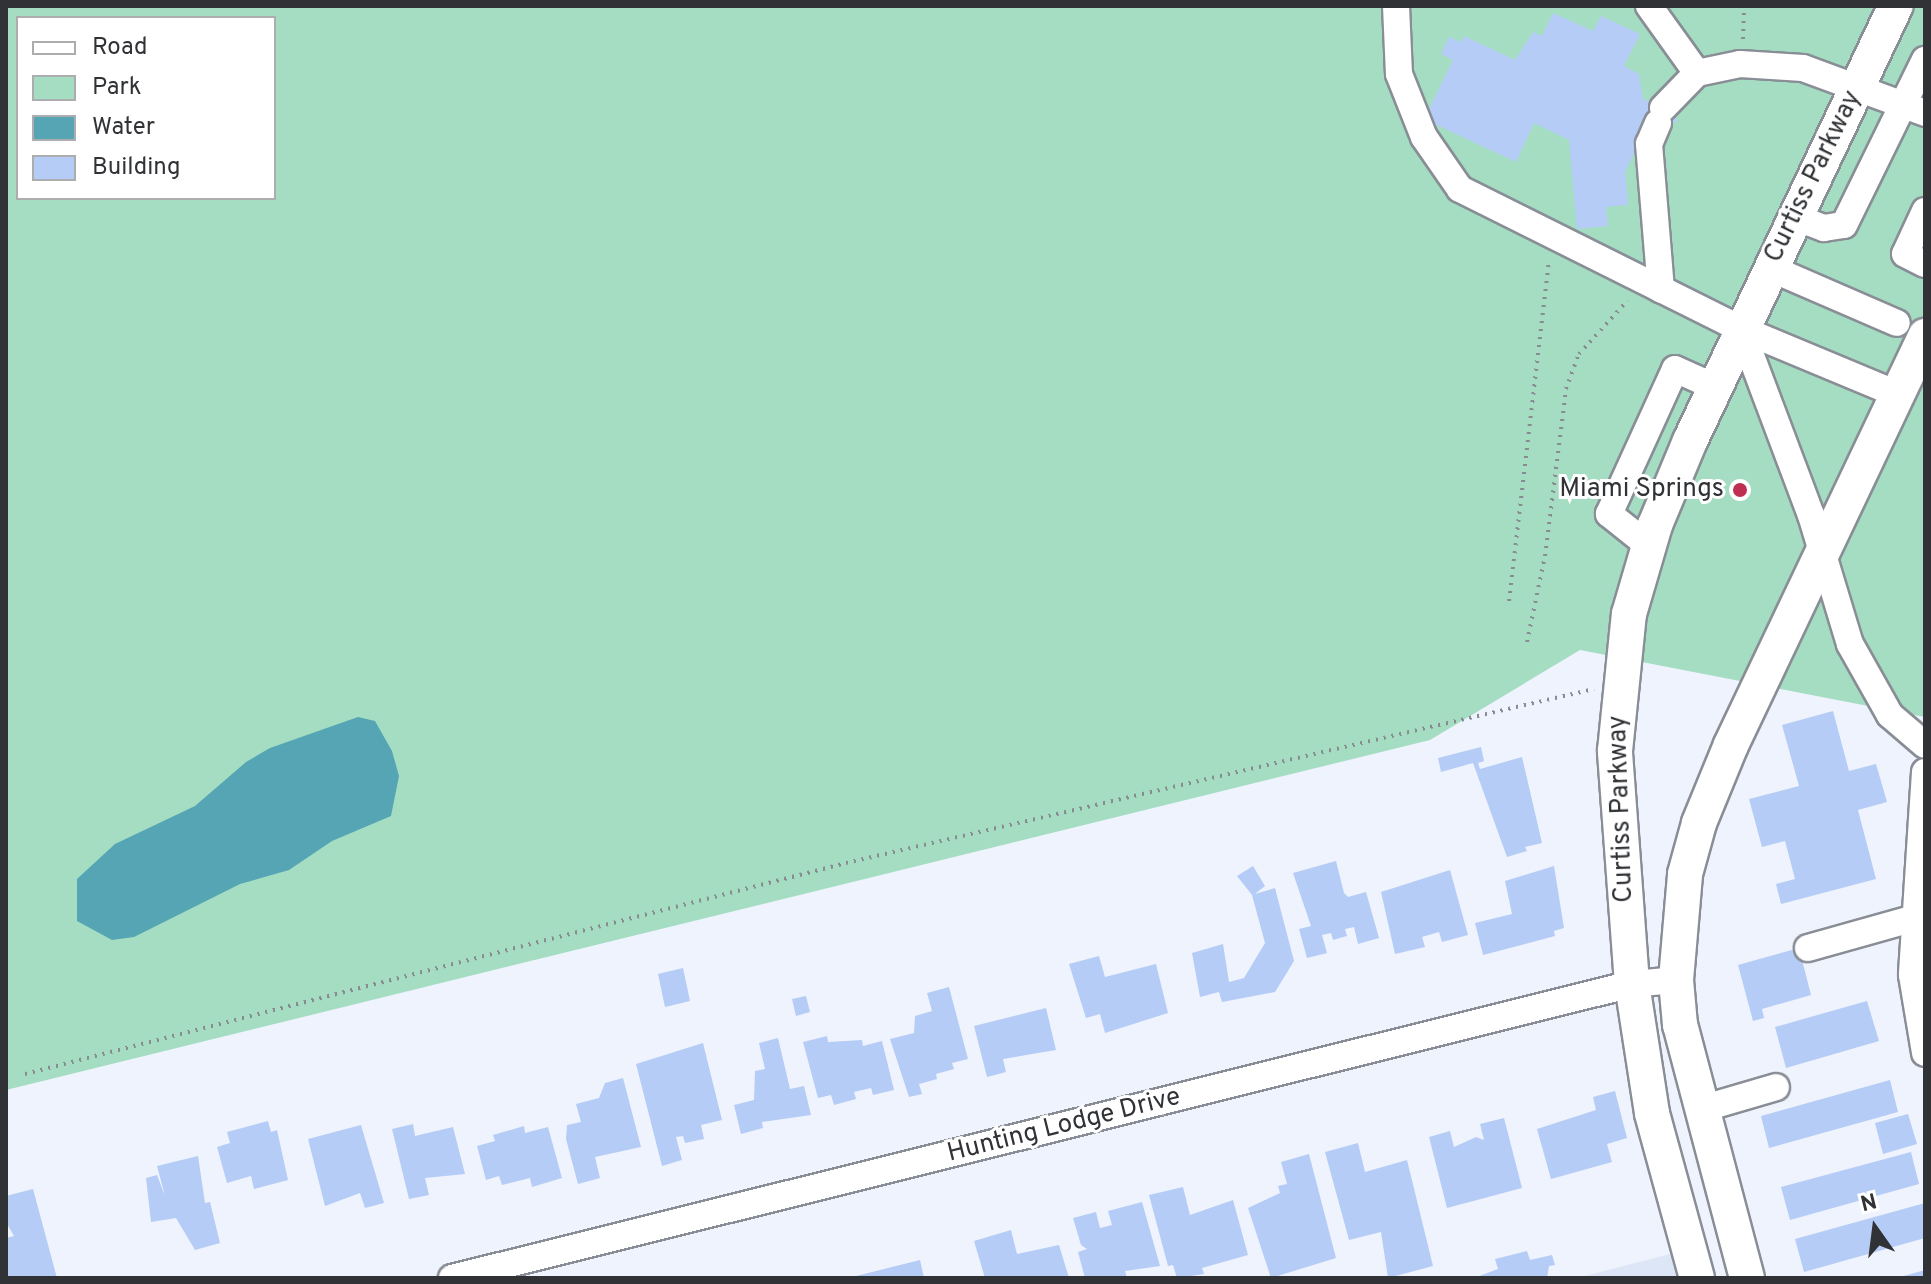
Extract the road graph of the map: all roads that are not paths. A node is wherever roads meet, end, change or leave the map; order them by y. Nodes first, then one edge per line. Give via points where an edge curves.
1 (1396, 6) edge
2 (1649, 6) edge
3 (1896, 6) edge
4 (1925, 60) edge
5 (1697, 73) junction
6 (1858, 85) junction
7 (1915, 108) edge
8 (1925, 211) edge
9 (1795, 217) junction
10 (1915, 259) edge
11 (1770, 268) junction
12 (1652, 285) junction
13 (1741, 329) junction
14 (1911, 330) edge
15 (1715, 387) junction
16 (1897, 394) junction
17 (1648, 545) junction
18 (1822, 552) junction
19 (1925, 745) edge
20 (1925, 772) edge
21 (1915, 918) junction
22 (1808, 948) dead end
23 (1676, 980) junction
24 (1632, 984) junction
25 (1925, 1053) edge
26 (1776, 1087) dead end
27 (1701, 1109) junction
28 (452, 1278) edge
29 (1697, 1278) edge
30 (1747, 1278) edge

1 - 12 street via 1399,74 1424,137 1460,189
2 - 5 street
3 - 6 main road, Curtiss Parkway
4 - 7 street
5 - 6 street via 1740,64 1803,68
5 - 12 street via 1660,116 1649,144
6 - 7 street
6 - 9 main road, Curtiss Parkway
7 - 9 street via 1844,225 1824,228
8 - 10 street
9 - 11 main road, Curtiss Parkway
11 - 13 main road, Curtiss Parkway
11 - 14 street
12 - 13 street
13 - 15 main road, Curtiss Parkway
13 - 16 street
13 - 18 street
14 - 16 main road
15 - 17 main road, Curtiss Parkway
15 - 17 street via 1675,369 1609,514
16 - 18 main road
17 - 24 main road, Curtiss Parkway via 1629,614 1620,683 1618,842
18 - 19 street via 1850,644 1890,715
18 - 23 main road via 1699,823 1685,874
20 - 21 street
21 - 22 street
21 - 25 street via 1912,975
23 - 24 street, Hunting Lodge Drive
23 - 27 main road via 1680,1025
24 - 28 street, Hunting Lodge Drive
24 - 29 main road, Curtiss Parkway via 1652,1113
26 - 27 street
27 - 30 main road

